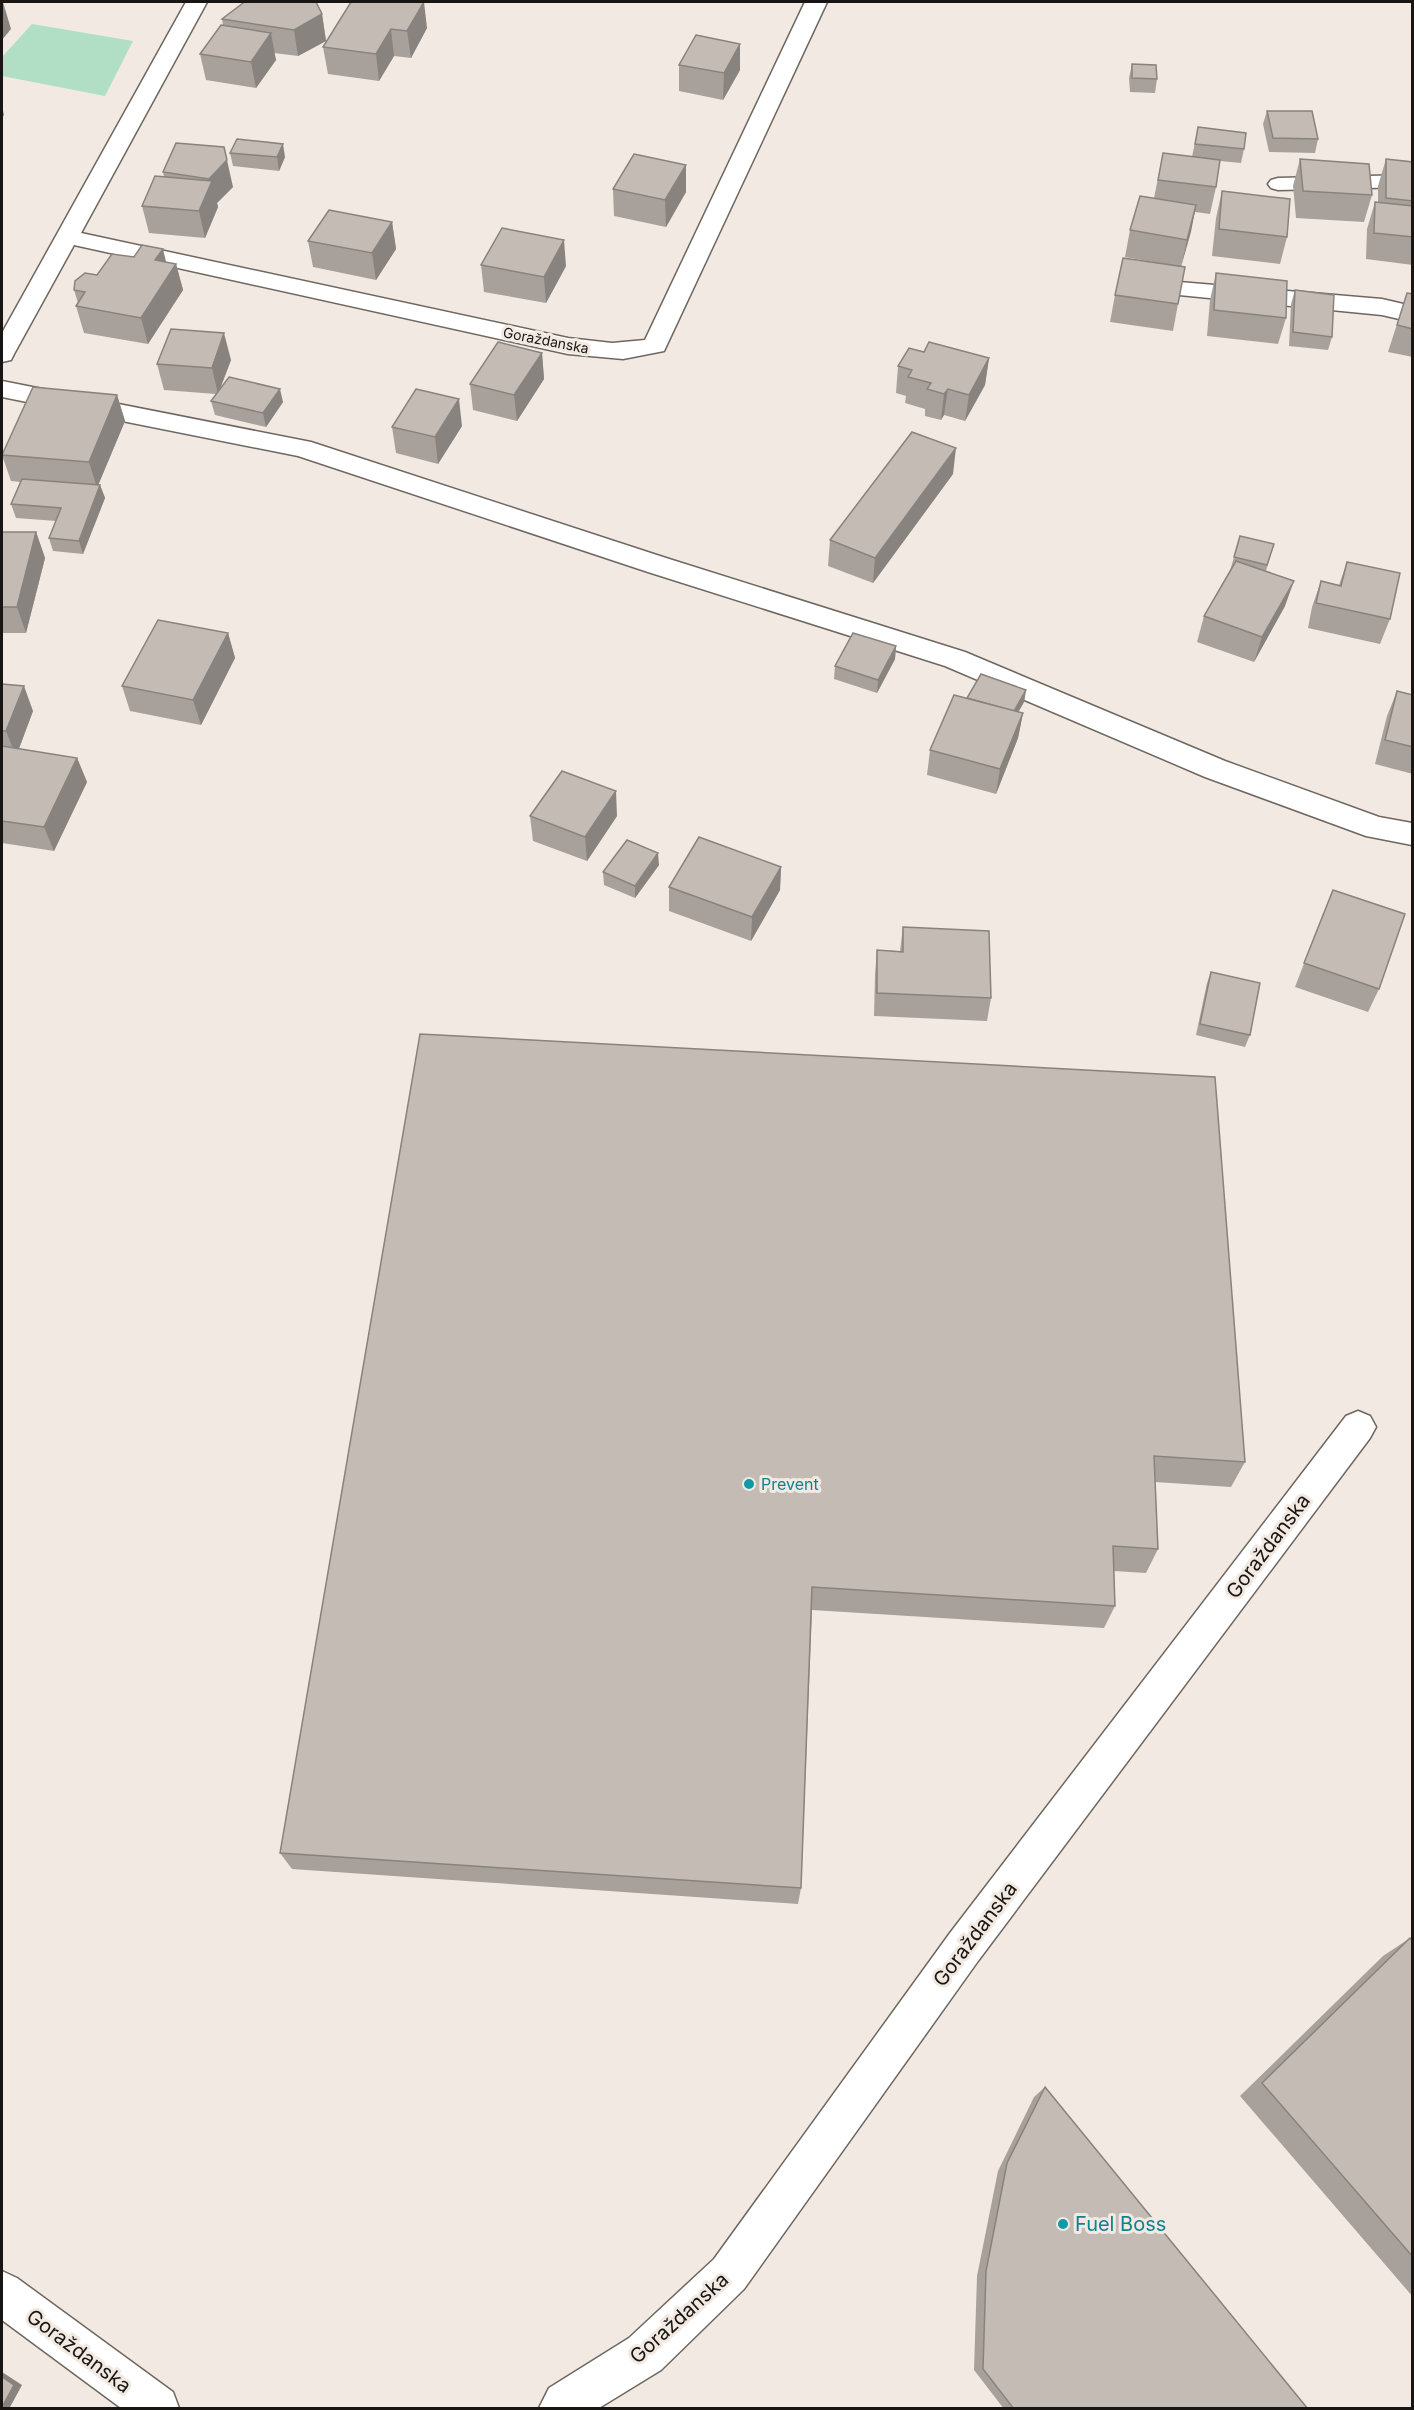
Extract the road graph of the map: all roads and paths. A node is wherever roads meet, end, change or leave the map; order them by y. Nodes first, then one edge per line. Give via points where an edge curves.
1 (196, 2) edge
2 (816, 2) edge
3 (1413, 181) edge
4 (1278, 184) dead end
5 (68, 237) junction
6 (1167, 288) edge
7 (1413, 314) edge
8 (2, 354) edge
9 (2, 390) edge
10 (1413, 834) edge
11 (1358, 1427) dead end
12 (2, 2293) edge
13 (157, 2409) edge
14 (561, 2409) edge

1 - 5 street
2 - 5 street, Goraždanska via 655,345 638,351 605,352 568,346
3 - 4 lane
5 - 8 street
6 - 7 street via 1382,307
9 - 10 street via 302,448 955,659 1215,769 1376,828
11 - 14 street, Goraždanska via 964,1947 729,2274 645,2354
12 - 13 street, Goraždanska

